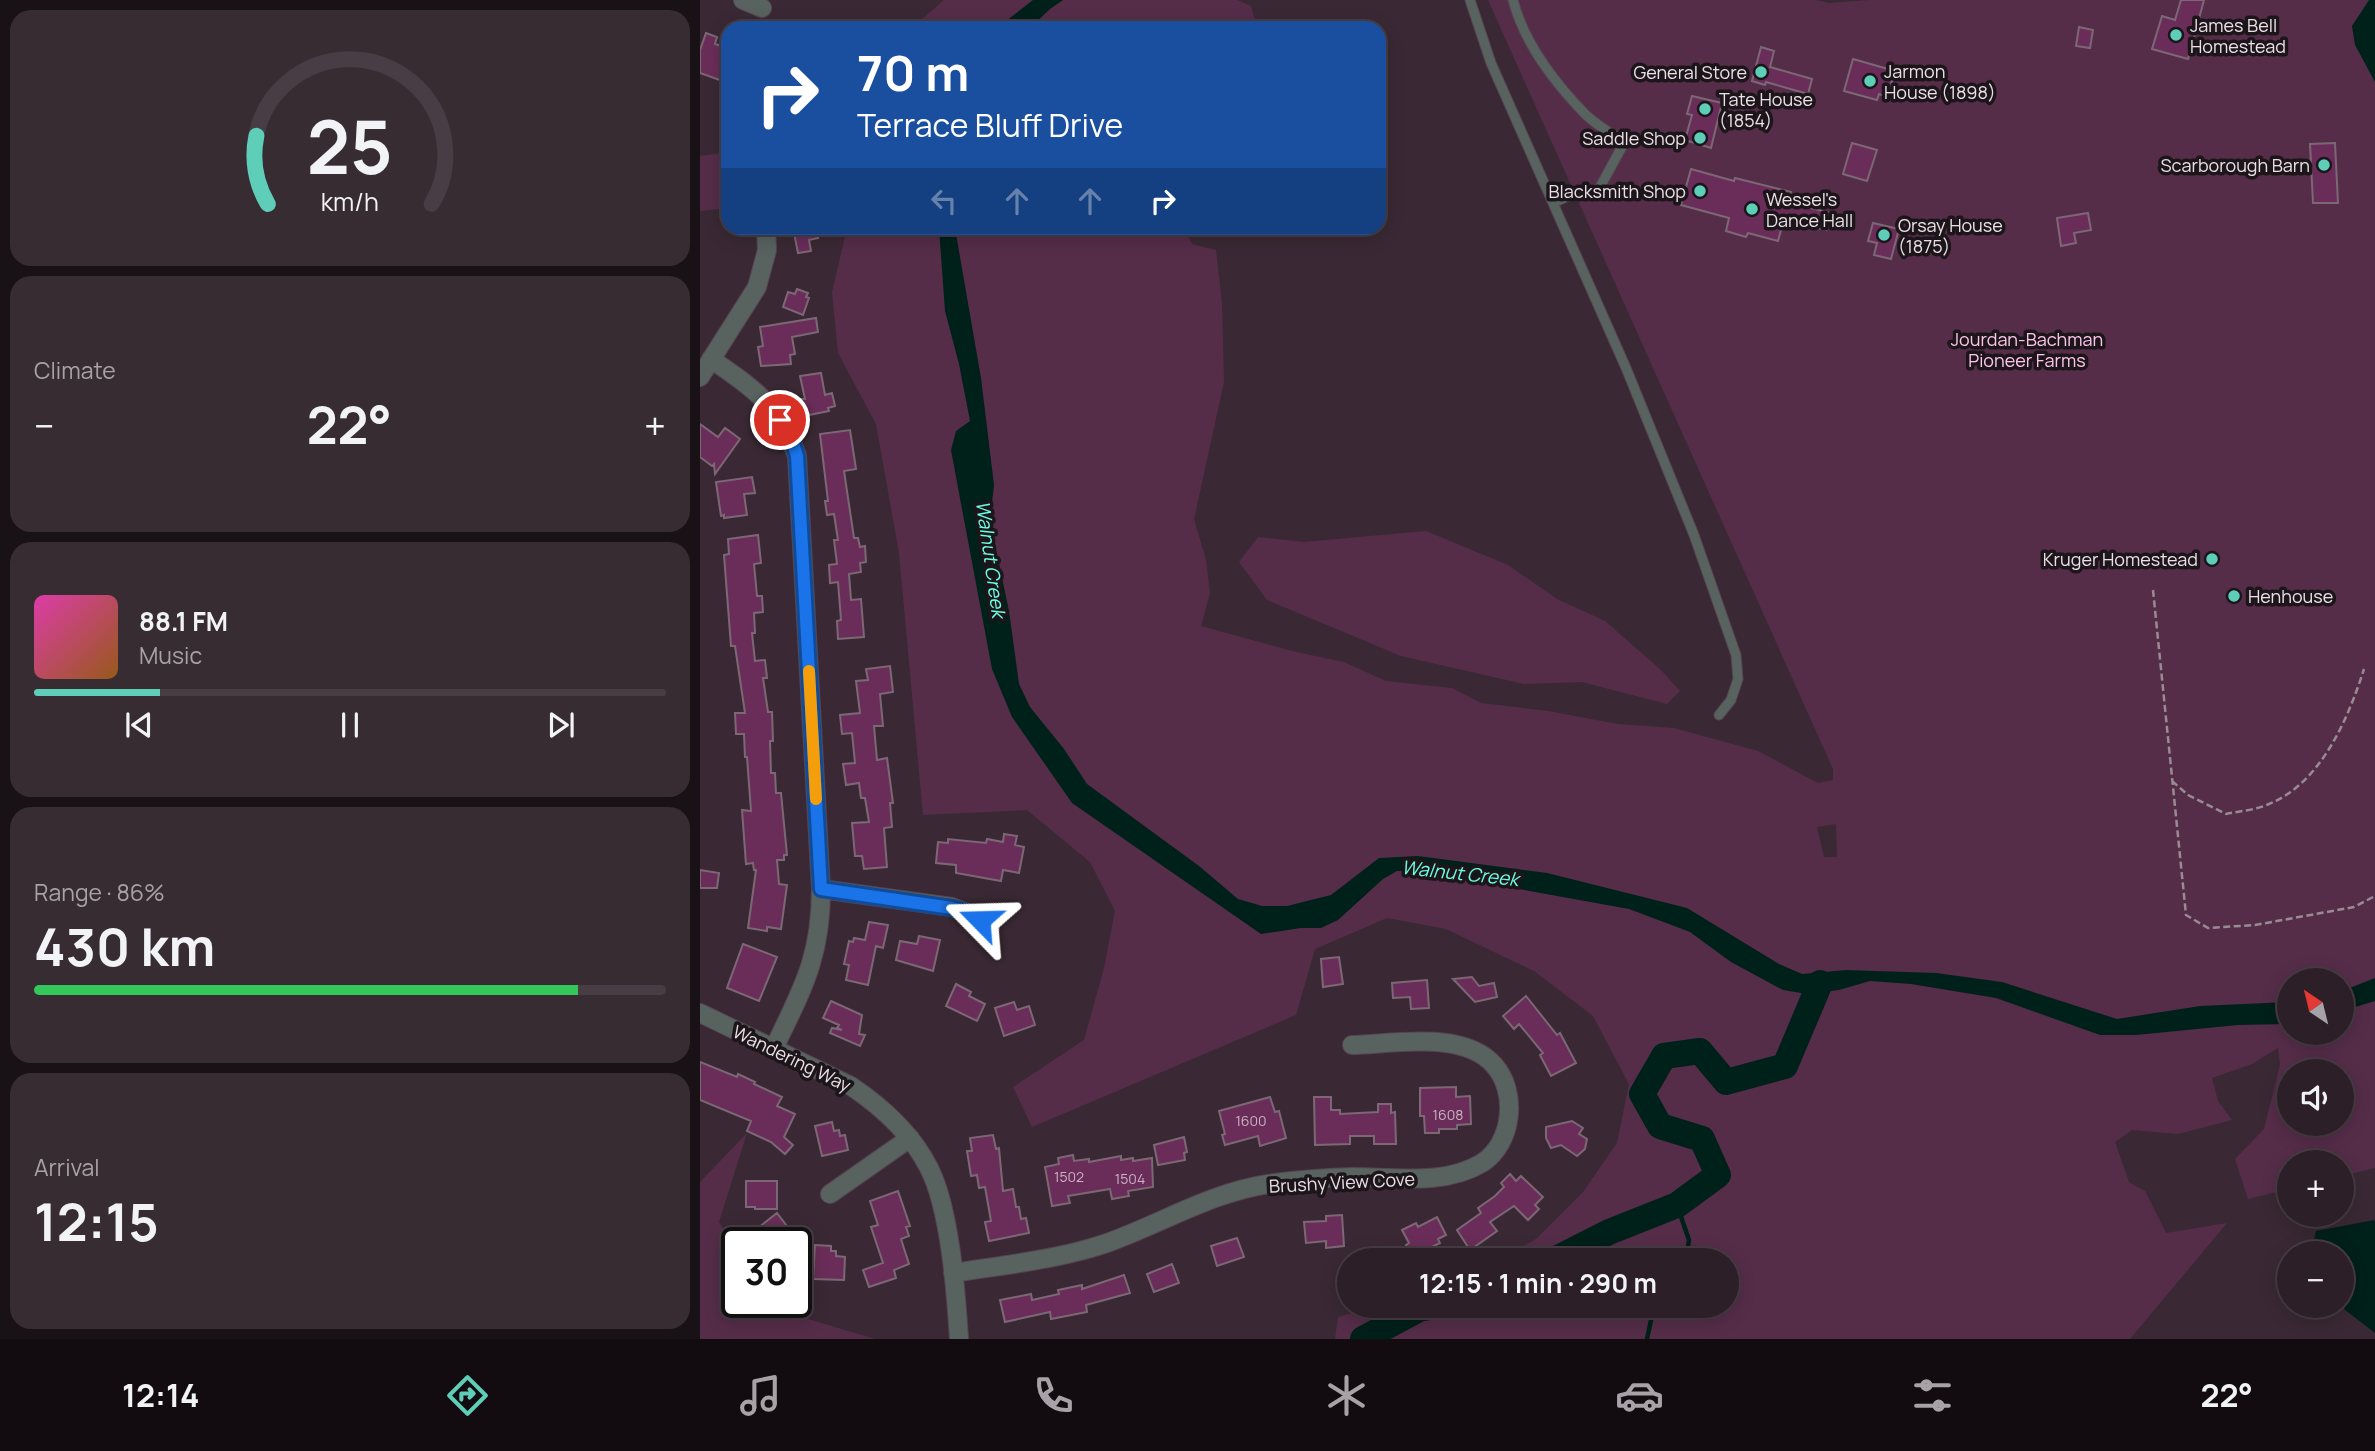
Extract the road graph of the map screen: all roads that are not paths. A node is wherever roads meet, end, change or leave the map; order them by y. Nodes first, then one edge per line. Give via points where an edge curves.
1 (743, 0) edge
2 (1470, 0) edge
3 (1513, 0) edge
4 (762, 8) dead end
5 (1553, 203) junction
6 (766, 235) edge
7 (711, 359) junction
8 (700, 377) edge
9 (1719, 715) dead end
10 (821, 889) junction
11 (990, 928) dead end
12 (700, 1013) edge
13 (1352, 1045) dead end
14 (774, 1048) junction
15 (910, 1139) junction
16 (830, 1194) dead end
17 (953, 1273) junction
18 (959, 1339) edge

1 - 4 street
2 - 5 lane via 1491,63
3 - 5 lane via 1518,23 1558,82 1586,115 1624,143 1599,189
5 - 9 lane via 1689,523 1736,655 1738,679 1731,700
6 - 7 street via 757,287
7 - 8 street
7 - 10 street via 772,408 789,431 797,456
10 - 11 street via 952,908 973,915
10 - 14 street via 815,957
12 - 14 street, Wandering Way
13 - 17 street, Brushy View Cove via 1451,1043 1484,1056 1506,1088 1508,1122 1499,1147 1472,1168 1447,1176 1314,1179 1256,1186 1200,1203 1090,1248
14 - 15 street, Wandering Way via 851,1086
15 - 16 street
15 - 17 street, Wandering Way via 930,1169 938,1192
17 - 18 street, Wandering Way

